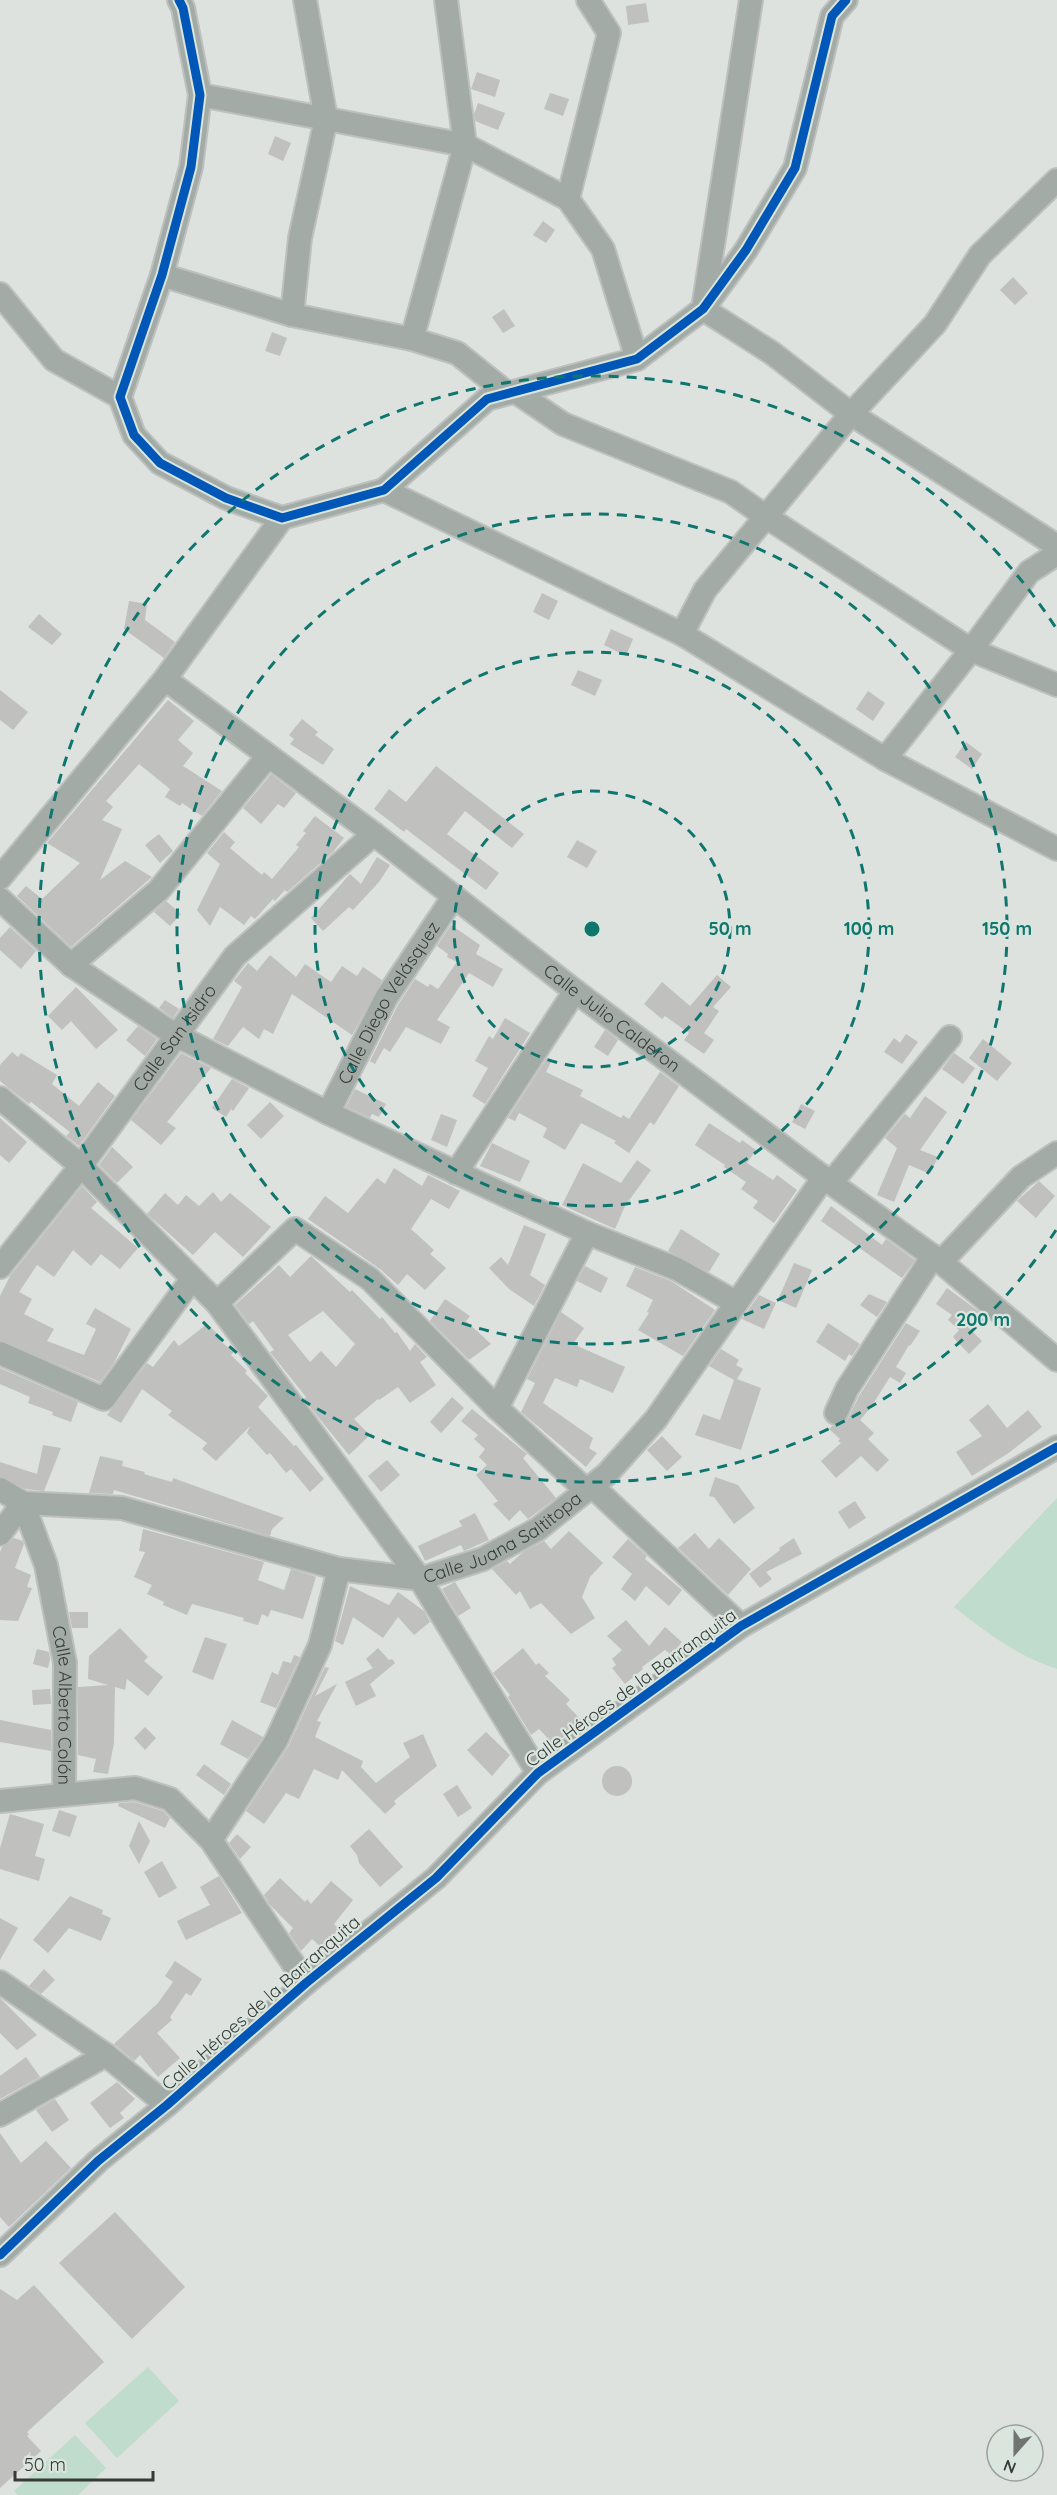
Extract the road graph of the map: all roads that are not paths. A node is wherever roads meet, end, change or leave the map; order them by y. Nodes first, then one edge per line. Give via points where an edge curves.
1 (179, 0) edge
2 (305, 0) edge
3 (446, 0) edge
4 (588, 0) edge
5 (751, 0) edge
6 (846, 0) edge
7 (200, 95) junction
8 (326, 119) junction
9 (465, 145) junction
10 (1057, 180) edge
11 (568, 199) junction
12 (162, 275) junction
13 (0, 294) edge
14 (703, 309) junction
15 (292, 315) junction
16 (412, 339) junction
17 (637, 358) junction
18 (511, 392) junction
19 (120, 397) junction
20 (851, 414) junction
21 (384, 490) junction
22 (765, 516) junction
23 (282, 518) junction
24 (1057, 546) edge
25 (1057, 554) edge
26 (682, 634) junction
27 (971, 650) junction
28 (165, 679) junction
29 (1057, 685) edge
30 (268, 756) junction
31 (885, 759) junction
32 (374, 834) junction
33 (1057, 849) edge
34 (0, 878) edge
35 (454, 896) junction
36 (0, 899) edge
37 (72, 964) junction
38 (575, 991) junction
39 (178, 1036) junction
40 (950, 1037) dead end
41 (0, 1098) edge
42 (328, 1113) junction
43 (1057, 1154) edge
44 (81, 1167) junction
45 (456, 1173) junction
46 (827, 1180) junction
47 (587, 1233) junction
48 (2, 1259) edge
49 (937, 1259) junction
50 (192, 1279) junction
51 (735, 1302) junction
52 (217, 1303) junction
53 (0, 1353) edge
54 (1057, 1360) edge
55 (497, 1408) junction
56 (836, 1413) dead end
57 (1057, 1447) edge
58 (589, 1488) junction
59 (0, 1490) edge
60 (23, 1503) junction
61 (0, 1534) edge
62 (339, 1569) junction
63 (420, 1579) junction
64 (741, 1626) junction
65 (538, 1773) junction
66 (64, 1794) junction
67 (0, 1801) edge
68 (211, 1840) junction
69 (0, 1982) edge
70 (306, 1983) junction
71 (106, 2055) junction
72 (167, 2105) junction
73 (0, 2115) edge
74 (0, 2255) edge

1 - 7 street
2 - 8 street
3 - 9 street
4 - 11 street via 609,33
5 - 14 street
6 - 14 street via 831,16 795,168 746,250
7 - 8 street
7 - 12 street via 192,167
8 - 9 street
8 - 15 street via 300,238
9 - 11 street
9 - 16 street
10 - 20 street via 980,255 935,324
11 - 17 street via 603,249
12 - 15 street
12 - 19 street
13 - 19 street via 54,360
14 - 17 street
14 - 20 street via 772,353
15 - 16 street
16 - 18 street via 457,353
17 - 18 street
18 - 21 street via 488,399
18 - 22 street via 563,424 731,492
19 - 23 street via 134,435 160,463 226,498
20 - 22 street
20 - 24 street
21 - 23 street
21 - 26 street
22 - 26 street via 705,590
22 - 27 street
23 - 28 street
25 - 27 street via 1029,572
26 - 31 street
27 - 29 street
27 - 31 street
28 - 30 street, Calle Julio Calderon
28 - 34 street
30 - 32 street, Calle Julio Calderon
30 - 37 street via 159,890
31 - 33 street
32 - 35 street, Calle Julio Calderon
32 - 39 street, Calle San Isidro via 235,956
35 - 38 street, Calle Julio Calderon
35 - 42 street, Calle Diego Velásquez via 386,998
36 - 37 street
37 - 39 street
38 - 45 street
38 - 46 street, Calle Julio Calderon
39 - 42 street
39 - 44 street, Calle San Isidro
40 - 46 street, Calle Juana Saltitopa
41 - 44 street
42 - 45 street
43 - 49 street via 1021,1177
44 - 48 street, Calle San Isidro
44 - 50 street
45 - 47 street
46 - 49 street, Calle Julio Calderon
46 - 51 street, Calle Juana Saltitopa
47 - 51 street via 677,1269
47 - 55 street
49 - 54 street, Calle Julio Calderon
49 - 56 street via 848,1389
50 - 52 street
50 - 53 street via 104,1399
51 - 58 street, Calle Juana Saltitopa via 656,1419 607,1474
52 - 55 street via 295,1229 370,1279
52 - 63 street
55 - 58 street
57 - 64 street, Calle Héroes de la Barranquita
58 - 63 street, Calle Juana Saltitopa via 538,1529 492,1554
58 - 64 street
59 - 60 street, Calle Juana Saltitopa
60 - 61 street
60 - 62 street, Calle Juana Saltitopa via 122,1508
60 - 66 street, Calle Alberto Colón via 46,1565 65,1663
62 - 63 street, Calle Juana Saltitopa
62 - 68 street via 320,1645 276,1741
63 - 65 street
64 - 65 street, Calle Héroes de la Barranquita
65 - 70 street, Calle Héroes de la Barranquita via 436,1878
66 - 67 street
66 - 68 street, Calle Alberto Colón via 135,1788 170,1799
68 - 70 street, Calle Alberto Colón
69 - 71 street
70 - 72 street, Calle Héroes de la Barranquita
71 - 72 street
71 - 73 street
72 - 74 street, Calle Héroes de la Barranquita via 98,2162

